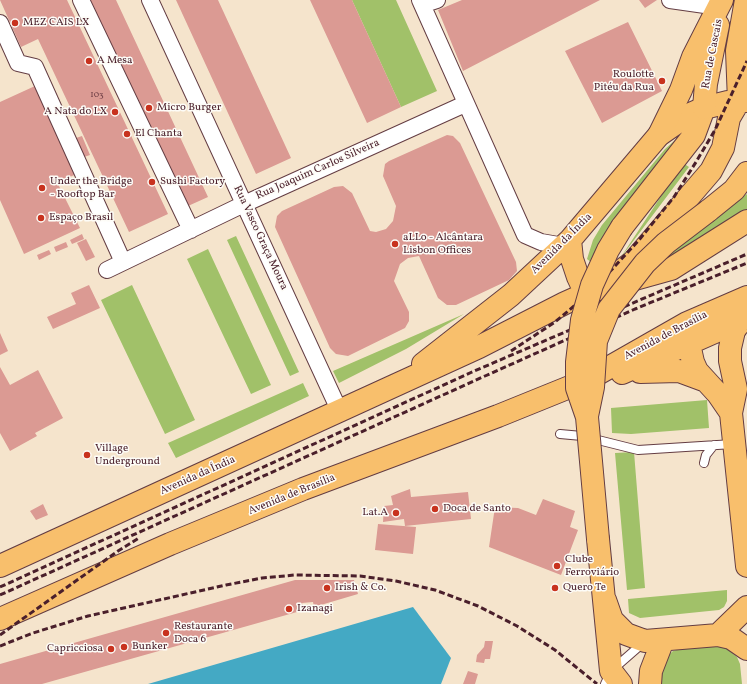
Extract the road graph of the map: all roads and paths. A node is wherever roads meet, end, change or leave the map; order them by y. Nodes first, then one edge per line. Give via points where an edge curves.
1 (81, 0) edge
2 (150, 0) edge
3 (670, 0) edge
4 (746, 0) edge
5 (429, 1) edge
6 (722, 2) edge
7 (0, 23) edge
8 (740, 29) junction
9 (747, 51) edge
10 (465, 104) junction
11 (744, 105) edge
12 (704, 108) junction
13 (659, 135) junction
14 (745, 179) edge
15 (244, 204) junction
16 (747, 221) edge
17 (191, 230) junction
18 (567, 243) junction
19 (123, 262) junction
20 (107, 270) dead end
21 (589, 293) junction
22 (747, 297) edge
23 (708, 313) junction
24 (747, 318) edge
25 (658, 339) junction
26 (694, 339) junction
27 (732, 370) junction
28 (617, 375) junction
29 (587, 380) junction
30 (706, 381) junction
31 (396, 385) junction
32 (340, 412) junction
33 (731, 412) junction
34 (587, 417) junction
35 (560, 434) dead end
36 (735, 444) junction
37 (714, 445) junction
38 (704, 463) dead end
39 (743, 477) edge
40 (0, 566) edge
41 (747, 566) edge
42 (604, 600) junction
43 (747, 607) edge
44 (0, 619) edge
45 (718, 636) junction
46 (654, 641) junction
47 (747, 649) edge
48 (612, 680) edge
49 (650, 684) edge

1 - 17 street
2 - 15 street, Rua Vasco Graça Moura
3 - 6 street
4 - 8 main road, Rua de Cascais
5 - 10 street
6 - 12 main road, Rua de Cascais via 706,84
6 - 13 main road via 693,58
7 - 19 street via 18,63 34,67
8 - 9 main road
8 - 11 main road, Rua de Cascais via 737,51
10 - 15 street, Rua Joaquim Carlos Silveira
10 - 18 street via 525,235 541,242
11 - 12 main road, Avenida da Índia
11 - 21 main road via 729,118 724,148 711,171 633,262
12 - 13 main road, Avenida da Índia via 688,115
12 - 34 main road, Rua de Cascais, bridge via 694,135 622,227 597,272 582,320 577,355 577,388
13 - 18 main road, Avenida da Índia
14 - 34 main road, bridge via 644,263 610,309 596,341 593,387
15 - 17 street, Rua Joaquim Carlos Silveira
15 - 32 street, Rua Vasco Graça Moura
16 - 21 main road, Avenida da Índia via 672,269
17 - 19 street, Rua Joaquim Carlos Silveira
18 - 21 main road via 578,277
18 - 31 main road, Avenida da Índia via 511,295
19 - 20 street, Rua Joaquim Carlos Silveira
21 - 31 main road, Avenida da Índia
22 - 23 main road, Avenida de Brasília
23 - 25 main road, Avenida de Brasília
23 - 26 main road via 693,327
24 - 26 main road, Avenida de Brasília
24 - 27 main road via 738,325 731,338
25 - 26 main road via 674,334
25 - 29 main road, Avenida de Brasília
26 - 27 main road via 720,354
26 - 28 main road, Avenida de Brasília
26 - 30 main road via 693,362
27 - 33 main road via 736,388
28 - 29 main road, Avenida de Brasília
28 - 30 main road via 668,370 691,374
29 - 44 main road, Avenida de Brasília via 303,489
30 - 33 main road
31 - 32 main road, Avenida da Índia
32 - 40 main road, Avenida da Índia
33 - 36 main road
34 - 42 main road, bridge
35 - 37 lane via 582,436 630,450
36 - 37 lane
36 - 39 main road
37 - 38 lane via 706,455
39 - 41 main road
42 - 46 main road via 612,620 626,634
42 - 48 main road
43 - 45 main road
45 - 46 main road
45 - 47 main road via 731,638
46 - 48 lane
46 - 49 main road

